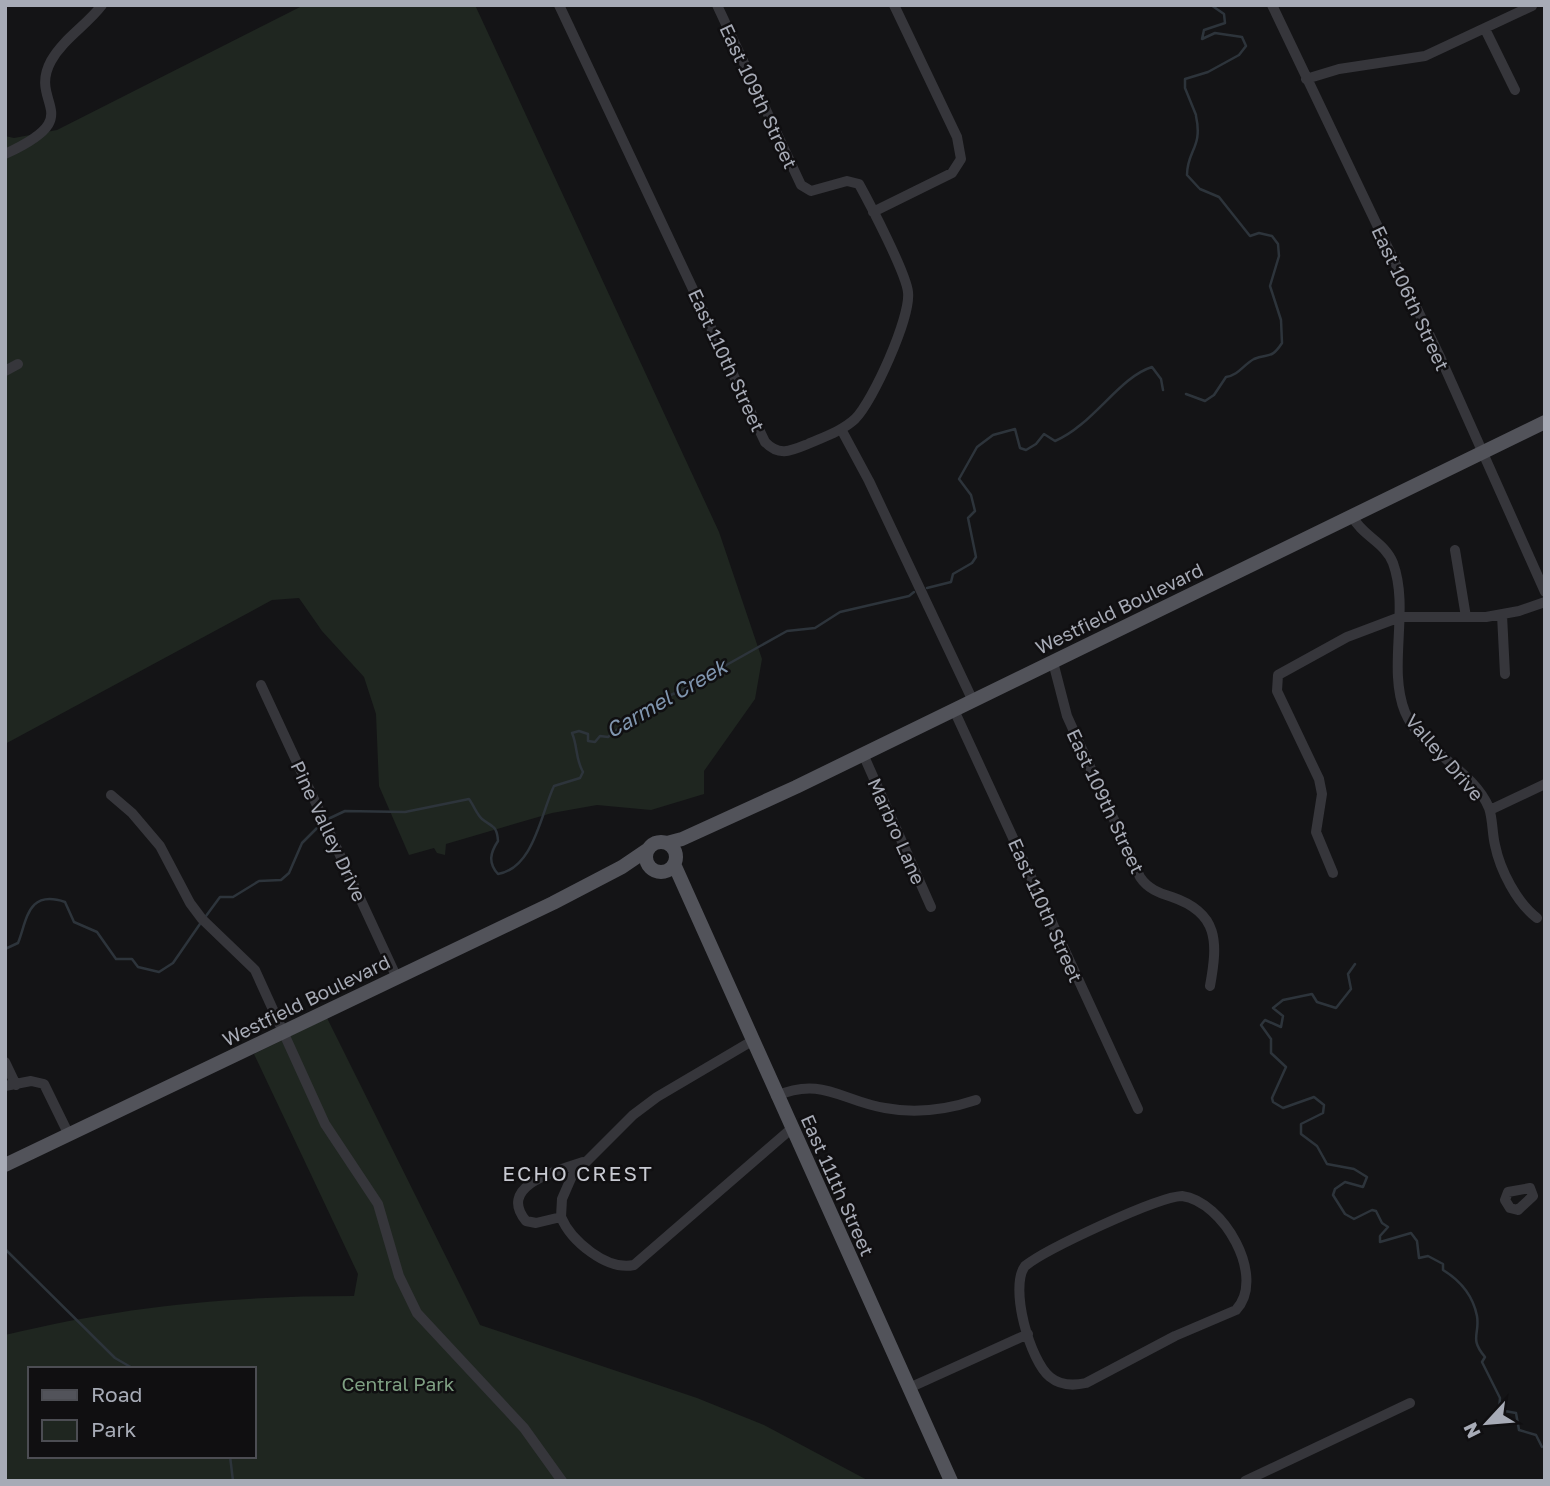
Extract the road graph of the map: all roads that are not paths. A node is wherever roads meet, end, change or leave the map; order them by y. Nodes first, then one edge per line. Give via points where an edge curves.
1 (102, 5) edge
2 (559, 5) edge
3 (716, 5) edge
4 (894, 5) edge
5 (1272, 5) edge
6 (1532, 6) edge
7 (1485, 29) junction
8 (1306, 79) junction
9 (1515, 90) dead end
10 (5, 154) edge
11 (873, 212) junction
12 (18, 364) dead end
13 (5, 371) edge
14 (1545, 422) edge
15 (841, 429) junction
16 (1482, 453) junction
17 (1352, 516) junction
18 (1455, 550) dead end
19 (1545, 592) edge
20 (1545, 602) edge
21 (1502, 615) junction
22 (1400, 617) junction
23 (1466, 617) junction
24 (1053, 662) junction
25 (1505, 674) dead end
26 (261, 685) dead end
27 (972, 701) junction
28 (954, 710) junction
29 (863, 754) junction
30 (1545, 784) edge
31 (111, 795) dead end
32 (1490, 810) junction
33 (709, 827) junction
34 (667, 843) junction
35 (647, 850) junction
36 (675, 861) junction
37 (622, 867) junction
38 (656, 871) junction
39 (1333, 873) dead end
40 (690, 905) junction
41 (931, 907) dead end
42 (1537, 918) dead end
43 (397, 978) junction
44 (1210, 986) dead end
45 (284, 1031) junction
46 (752, 1041) junction
47 (5, 1062) edge
48 (10, 1085) edge
49 (776, 1096) junction
50 (976, 1100) dead end
51 (1138, 1109) dead end
52 (791, 1129) junction
53 (69, 1135) junction
54 (586, 1161) junction
55 (5, 1165) edge
56 (1545, 1186) edge
57 (1532, 1191) dead end
58 (561, 1217) junction
59 (1028, 1334) junction
60 (909, 1388) junction
61 (1410, 1403) dead end
62 (562, 1481) edge
63 (951, 1481) edge
64 (1245, 1481) edge

1 - 10 street via 49,66 46,79 52,117 45,131
2 - 15 street, East 110th Street via 765,442 772,450 789,452
3 - 11 street, East 109th Street via 801,185 818,190 846,180 855,182
4 - 11 street via 957,137 961,159 952,173
5 - 8 street, East 106th Street
6 - 7 street
7 - 8 street via 1413,60 1339,69
7 - 9 street
8 - 16 street, East 106th Street
11 - 15 street, East 109th Street via 904,279 908,305 876,390 856,418
12 - 13 street
14 - 16 main road, Westfield Boulevard
15 - 27 street
16 - 17 main road, Westfield Boulevard
16 - 19 street, East 106th Street
17 - 22 street, Valley Drive via 1357,527 1386,550 1392,561 1400,592
17 - 24 main road, Westfield Boulevard
18 - 23 street
20 - 21 street
21 - 23 street
21 - 25 street
22 - 23 street
22 - 32 street, Valley Drive via 1400,685 1406,715
22 - 39 street via 1341,640 1282,670 1276,679 1277,691 1319,779 1322,794 1316,832
24 - 27 main road, Westfield Boulevard
24 - 44 street, East 109th Street via 1067,716 1140,877 1156,892 1194,905 1205,916 1213,944
26 - 43 street, Pine Valley Drive
27 - 28 main road, Westfield Boulevard
28 - 29 main road, Westfield Boulevard
28 - 51 street, East 110th Street
29 - 33 main road, Westfield Boulevard
29 - 41 street, Marbro Lane
30 - 32 street
31 - 45 street via 160,846 190,904 255,970
32 - 42 street, Valley Drive via 1498,856 1524,906
33 - 34 main road, Westfield Boulevard
33 - 36 main road, Westfield Boulevard
34 - 35 main road via 655,842
34 - 36 main road via 675,850
35 - 37 main road, Westfield Boulevard
35 - 38 main road via 646,861
36 - 38 main road
36 - 40 main road, East 111th Street
37 - 38 main road
37 - 43 main road, Westfield Boulevard
38 - 40 main road, East 111th Street
40 - 46 main road, East 111th Street
43 - 45 main road, Westfield Boulevard
45 - 53 main road, Westfield Boulevard
45 - 62 street via 325,1124 378,1204 399,1276 417,1313 524,1427
46 - 49 main road, East 111th Street
46 - 54 street via 646,1105
47 - 48 street
48 - 53 street via 31,1081 46,1086
49 - 50 street via 812,1086 871,1105 917,1112
49 - 52 main road, East 111th Street
52 - 58 street via 634,1265 616,1266 596,1255
52 - 60 main road, East 111th Street
53 - 55 main road, Westfield Boulevard
54 - 58 street via 568,1184
54 - 58 street via 535,1180 519,1195 518,1206 526,1221
56 - 57 street
59 - 59 street via 1017,1288 1025,1266 1163,1200 1182,1196 1208,1205 1239,1254 1247,1289 1236,1310 1086,1383 1070,1386 1049,1377
59 - 60 street
60 - 63 main road, East 111th Street
61 - 64 street

